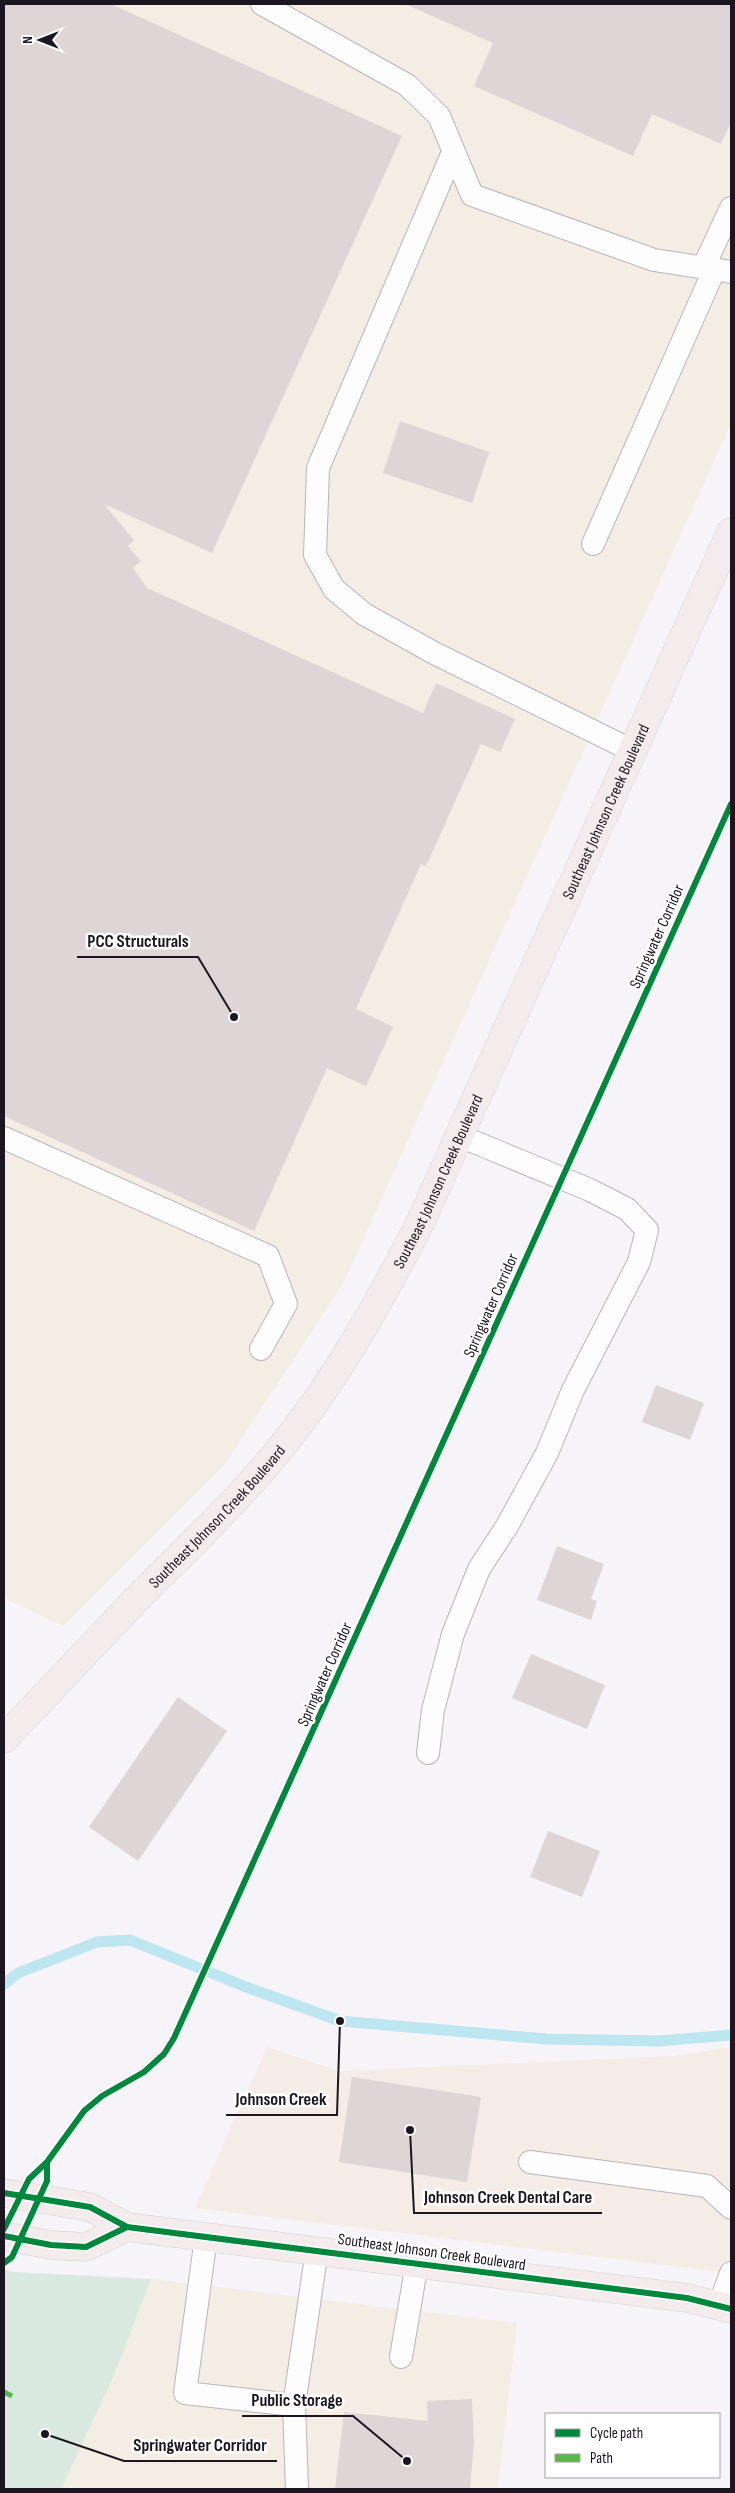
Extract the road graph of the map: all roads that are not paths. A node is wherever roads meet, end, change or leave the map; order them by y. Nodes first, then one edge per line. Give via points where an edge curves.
1 (262, 4) edge
2 (453, 152) junction
3 (731, 208) edge
4 (717, 269) edge
5 (731, 532) edge
6 (593, 544) dead end
7 (633, 751) junction
8 (460, 1136) junction
9 (4, 1138) edge
10 (261, 1349) dead end
11 (4, 1739) edge
12 (428, 1753) dead end
13 (530, 2162) dead end
14 (4, 2193) edge
15 (731, 2208) edge
16 (127, 2227) junction
17 (4, 2236) edge
18 (206, 2236) junction
19 (317, 2250) junction
20 (417, 2263) junction
21 (731, 2273) edge
22 (725, 2308) edge
23 (401, 2357) dead end
24 (294, 2405) junction
25 (297, 2489) edge

1 - 2 lane via 407,85 439,116
2 - 4 lane via 472,195 654,260
2 - 7 lane via 318,468 315,555 334,589 364,614 434,653
3 - 4 lane
4 - 6 lane
5 - 7 main road, Southeast Johnson Creek Boulevard
7 - 8 main road, Southeast Johnson Creek Boulevard
8 - 11 main road, Southeast Johnson Creek Boulevard via 392,1279 306,1416 207,1531
8 - 12 lane via 627,1209 647,1230 639,1262 574,1390 547,1453 479,1569 453,1634 433,1710
9 - 10 lane via 268,1256 286,1304
13 - 15 lane via 707,2186
14 - 16 main road, Southeast Johnson Creek Boulevard via 90,2207
16 - 17 main road via 86,2247
16 - 18 main road, Southeast Johnson Creek Boulevard
18 - 19 main road, Southeast Johnson Creek Boulevard
18 - 24 lane via 185,2393
19 - 20 main road, Southeast Johnson Creek Boulevard
19 - 24 lane
20 - 22 main road, Southeast Johnson Creek Boulevard via 687,2298
20 - 23 lane
21 - 22 lane
24 - 25 lane

